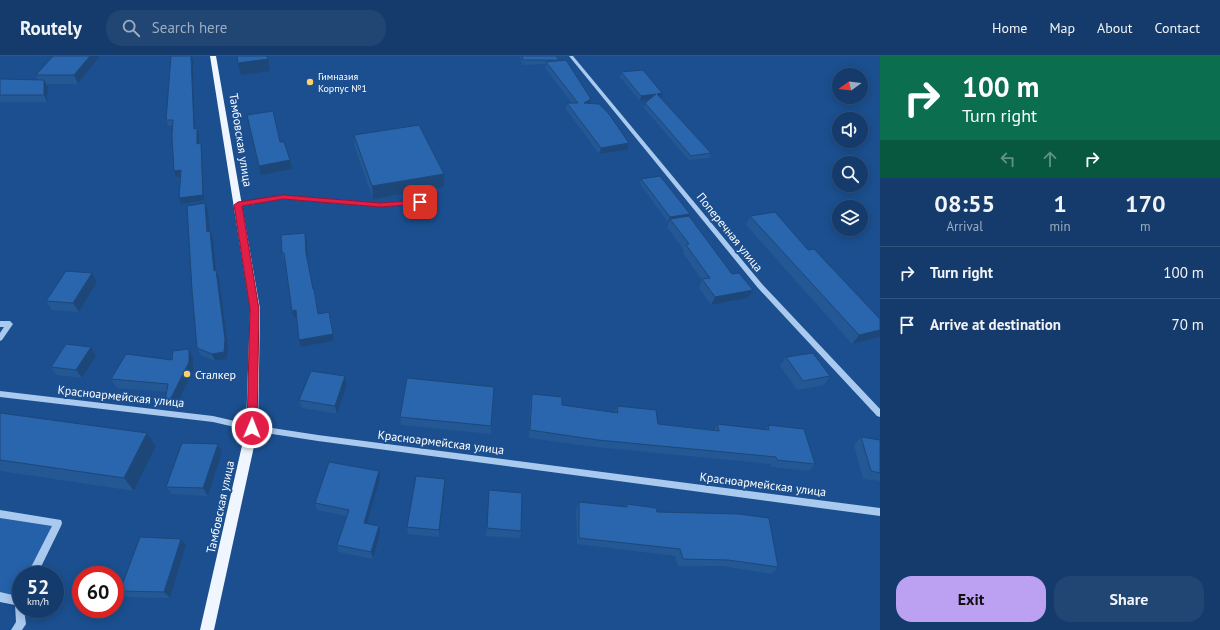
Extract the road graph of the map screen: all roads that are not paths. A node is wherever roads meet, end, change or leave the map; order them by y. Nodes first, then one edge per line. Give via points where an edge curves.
1 (213, 56) edge
2 (571, 56) edge
3 (420, 202) dead end
4 (238, 205) junction
5 (0, 324) edge
6 (0, 338) edge
7 (0, 394) edge
8 (880, 414) edge
9 (252, 428) junction
10 (880, 512) edge
11 (0, 514) edge
12 (36, 566) edge
13 (0, 597) edge
14 (12, 598) edge
15 (21, 618) edge
16 (16, 630) edge
17 (207, 630) edge

1 - 4 main road, Тамбовская улица
2 - 8 street, Поперечная улица via 760,286
3 - 4 street via 380,205 283,197
4 - 9 main road, Тамбовская улица via 255,309
5 - 6 street via 10,324
7 - 9 street, Красноармейская улица via 213,419
9 - 10 street, Красноармейская улица
9 - 17 main road, Тамбовская улица
11 - 12 street via 58,523
13 - 14 street
15 - 16 street via 21,624

